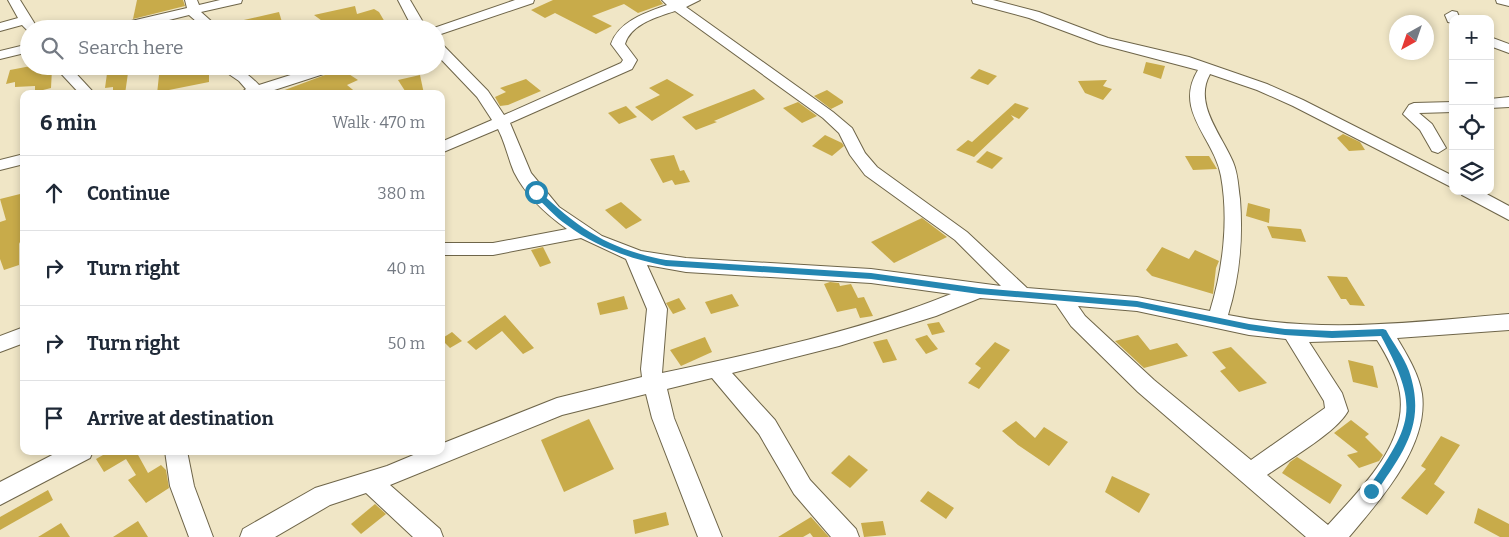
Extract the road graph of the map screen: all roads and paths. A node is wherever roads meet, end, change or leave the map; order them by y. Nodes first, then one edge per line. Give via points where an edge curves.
1 (14, 0) edge
2 (236, 0) edge
3 (404, 0) edge
4 (528, 0) edge
5 (978, 0) edge
6 (1502, 0) edge
7 (680, 2) edge
8 (1509, 2) edge
9 (192, 5) edge
10 (26, 20) edge
11 (144, 20) edge
12 (200, 20) edge
13 (415, 20) edge
14 (20, 25) edge
15 (0, 27) edge
16 (445, 28) edge
17 (1494, 43) edge
18 (1509, 49) edge
19 (20, 50) edge
20 (0, 55) edge
21 (445, 55) edge
22 (1207, 68) junction
23 (0, 70) edge
24 (70, 75) edge
25 (239, 75) edge
26 (305, 75) edge
27 (84, 90) edge
28 (250, 90) edge
29 (257, 90) edge
30 (1509, 102) edge
31 (1494, 104) edge
32 (1449, 107) edge
33 (501, 120) junction
34 (445, 146) edge
35 (1438, 148) dead end
36 (20, 159) edge
37 (0, 165) edge
38 (1449, 181) edge
39 (1475, 195) edge
40 (1509, 214) edge
41 (583, 232) junction
42 (445, 249) edge
43 (634, 256) junction
44 (979, 291) junction
45 (1022, 295) junction
46 (1061, 297) junction
47 (1217, 320) junction
48 (1509, 322) edge
49 (1293, 332) junction
50 (1383, 332) junction
51 (20, 336) edge
52 (0, 344) edge
53 (716, 369) junction
54 (654, 384) junction
55 (445, 454) edge
56 (74, 455) edge
57 (177, 455) edge
58 (442, 455) edge
59 (1251, 473) junction
60 (370, 482) junction
61 (0, 494) edge
62 (201, 537) edge
63 (252, 537) edge
64 (431, 537) edge
65 (710, 537) edge
66 (847, 537) edge
67 (1324, 537) edge
68 (1334, 537) edge

1 - 10 street
2 - 9 street
3 - 13 street
4 - 16 street
5 - 22 street via 1034,15 1104,41
6 - 8 street
7 - 33 street via 624,32 618,44 630,60 627,66
7 - 45 street via 828,115 846,131 858,155 871,171 961,236
9 - 11 street
9 - 12 street
14 - 15 street
17 - 18 street
19 - 20 street
20 - 23 street
21 - 33 street via 483,94
22 - 38 street via 1298,103
22 - 47 street via 1200,75 1197,105 1228,172 1233,218 1232,267
24 - 27 street
25 - 28 street
26 - 29 street
30 - 31 street
32 - 35 street via 1412,110 1415,120 1426,127
33 - 34 street
33 - 41 street via 523,173 536,192 553,211
36 - 37 street
39 - 40 street
41 - 42 street via 493,249
41 - 43 street
43 - 44 street via 686,265 871,276
43 - 54 street via 657,310 651,348
44 - 45 street
44 - 53 street via 907,318
45 - 46 street
46 - 47 street via 1137,304
46 - 59 street via 1078,321 1129,370
47 - 49 street
48 - 50 street
49 - 50 street
49 - 59 street via 1334,398 1337,411
50 - 68 street via 1408,380 1412,406 1409,430 1399,451 1371,491
51 - 52 street
53 - 54 street
53 - 66 street via 767,427 802,487
54 - 55 street via 557,407
54 - 65 street via 663,418
56 - 61 street
57 - 62 street via 182,486
58 - 60 street
59 - 67 street
60 - 63 street via 323,496
60 - 64 street

